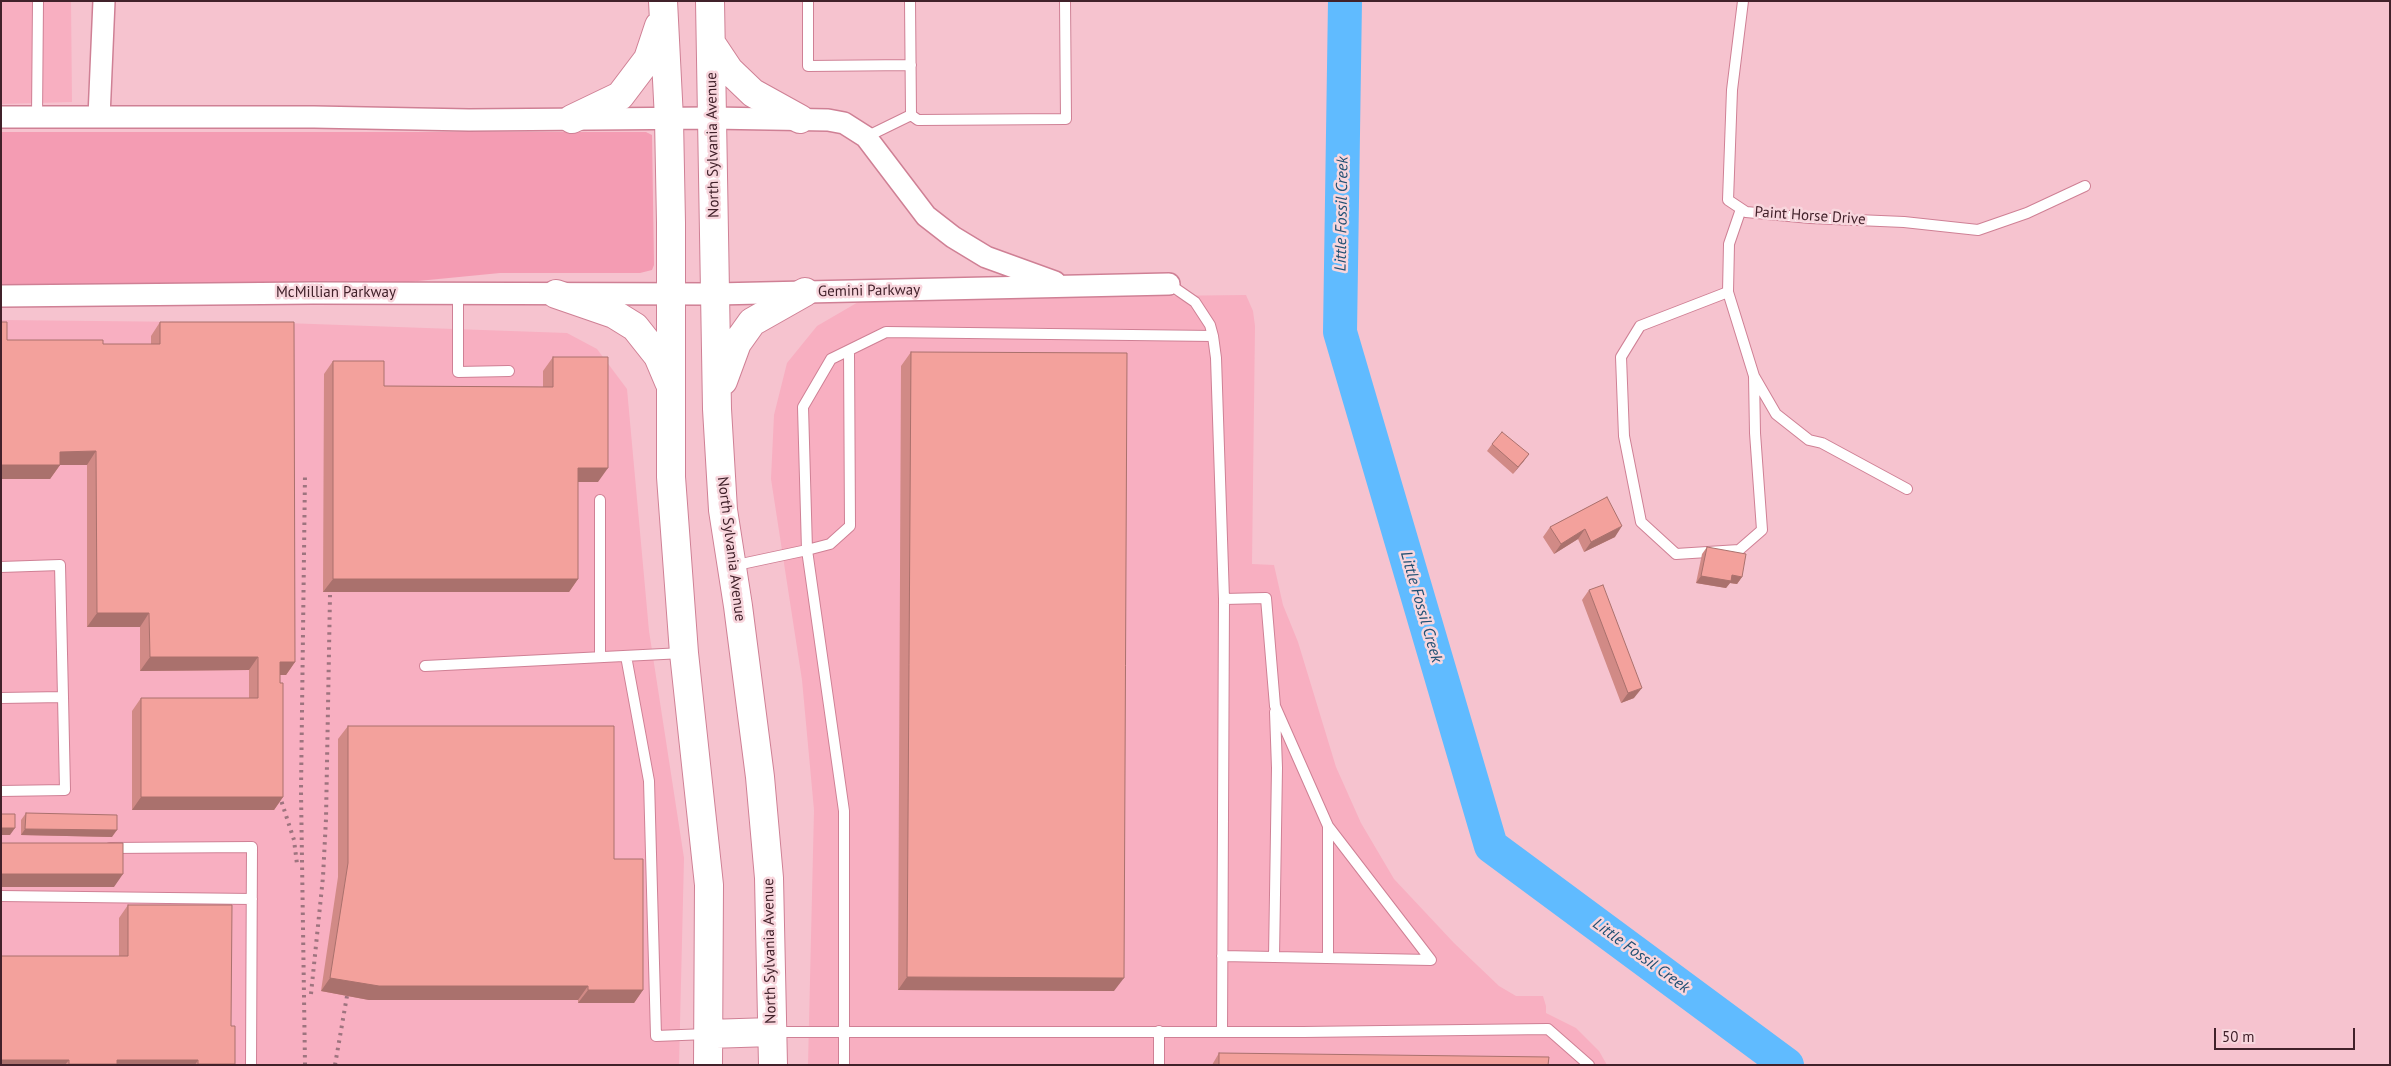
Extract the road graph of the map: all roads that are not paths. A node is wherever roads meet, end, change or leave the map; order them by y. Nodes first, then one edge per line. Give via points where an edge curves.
1 (38, 1) edge
2 (104, 1) edge
3 (710, 1) edge
4 (808, 1) edge
5 (910, 1) edge
6 (1065, 1) edge
7 (1743, 1) edge
8 (663, 7) edge
9 (711, 43) junction
10 (911, 65) junction
11 (911, 115) junction
12 (99, 116) junction
13 (1, 117) edge
14 (37, 117) junction
15 (712, 118) junction
16 (572, 119) junction
17 (669, 119) junction
18 (800, 119) junction
19 (866, 137) junction
20 (2085, 186) dead end
21 (1741, 209) junction
22 (1169, 284) joint
23 (1068, 286) junction
24 (805, 292) junction
25 (1728, 292) junction
26 (458, 294) junction
27 (556, 294) junction
28 (670, 294) junction
29 (716, 294) junction
30 (1, 296) edge
31 (1213, 336) junction
32 (849, 350) junction
33 (509, 371) dead end
34 (1754, 376) junction
35 (672, 390) junction
36 (717, 410) junction
37 (1907, 489) dead end
38 (600, 500) dead end
39 (807, 550) junction
40 (732, 566) junction
41 (1, 567) edge
42 (1224, 599) junction
43 (684, 654) junction
44 (626, 656) junction
45 (600, 657) junction
46 (425, 666) dead end
47 (63, 697) junction
48 (1, 698) edge
49 (1275, 706) junction
50 (1, 791) edge
51 (1328, 826) junction
52 (98, 848) edge
53 (1, 896) edge
54 (252, 899) junction
55 (1222, 956) junction
56 (1274, 957) junction
57 (1328, 958) junction
58 (1159, 1031) junction
59 (772, 1032) junction
60 (844, 1032) junction
61 (1222, 1032) junction
62 (708, 1034) junction
63 (251, 1065) edge
64 (708, 1065) edge
65 (773, 1065) edge
66 (844, 1065) edge
67 (1159, 1065) edge
68 (1589, 1065) edge

1 - 14 lane
2 - 12 street
3 - 9 main road, North Sylvania Avenue
4 - 10 lane via 808,66
5 - 10 lane
6 - 11 lane via 1066,119 918,120
7 - 21 lane, Paint Horse Drive via 1732,90 1728,200
8 - 16 main road via 648,59 620,96
8 - 17 main road
9 - 15 main road, North Sylvania Avenue
9 - 18 main road via 729,70 753,93
10 - 11 lane
11 - 19 lane
12 - 14 street
12 - 16 street
13 - 14 street
15 - 17 street, Gemini Parkway
15 - 18 street, Gemini Parkway
15 - 29 main road, North Sylvania Avenue
16 - 17 street
17 - 28 main road
18 - 19 street, Gemini Parkway via 844,123
19 - 23 street, Gemini Parkway via 926,216 953,238 986,257
20 - 21 lane, Paint Horse Drive via 2027,213 1978,230 1904,222 1801,217
21 - 25 lane via 1729,244
22 - 23 street, Gemini Parkway
22 - 31 lane via 1195,302 1210,324
23 - 24 street, Gemini Parkway
24 - 29 street, Gemini Parkway
24 - 36 main road via 752,322 737,343 725,374
25 - 34 lane
25 - 34 lane via 1640,326 1621,357 1624,436 1641,522 1676,554 1739,550 1762,530
26 - 27 street, McMillian Parkway
26 - 30 street, McMillian Parkway
26 - 33 lane via 458,372
27 - 28 street, McMillian Parkway
27 - 35 main road via 614,314 635,327 658,356
28 - 29 street, Gemini Parkway
28 - 35 main road
29 - 36 main road, North Sylvania Avenue
31 - 32 lane via 886,332
31 - 42 lane
32 - 39 lane via 831,359 803,407
32 - 39 lane via 850,526 830,544
34 - 37 lane via 1776,414 1809,440 1822,443
35 - 43 main road via 671,477
36 - 40 main road, North Sylvania Avenue via 723,510
38 - 45 lane
39 - 40 lane
39 - 60 lane via 844,811
40 - 59 main road, North Sylvania Avenue via 762,795 769,878
41 - 47 lane via 60,566
42 - 49 lane via 1266,598
42 - 55 lane
43 - 44 lane
43 - 62 main road via 708,885
44 - 45 lane
44 - 62 lane via 649,781 656,1036
45 - 46 lane
47 - 48 lane
47 - 50 lane via 65,790
49 - 51 lane
49 - 56 lane
51 - 57 lane
51 - 57 lane via 1431,960
52 - 54 lane via 252,847
53 - 54 lane
54 - 63 lane
55 - 56 lane
55 - 61 lane
56 - 57 lane
58 - 60 lane
58 - 61 lane
58 - 67 lane
59 - 60 lane
59 - 62 main road
59 - 65 main road, North Sylvania Avenue
60 - 66 lane
61 - 68 lane via 1548,1029
62 - 64 main road

